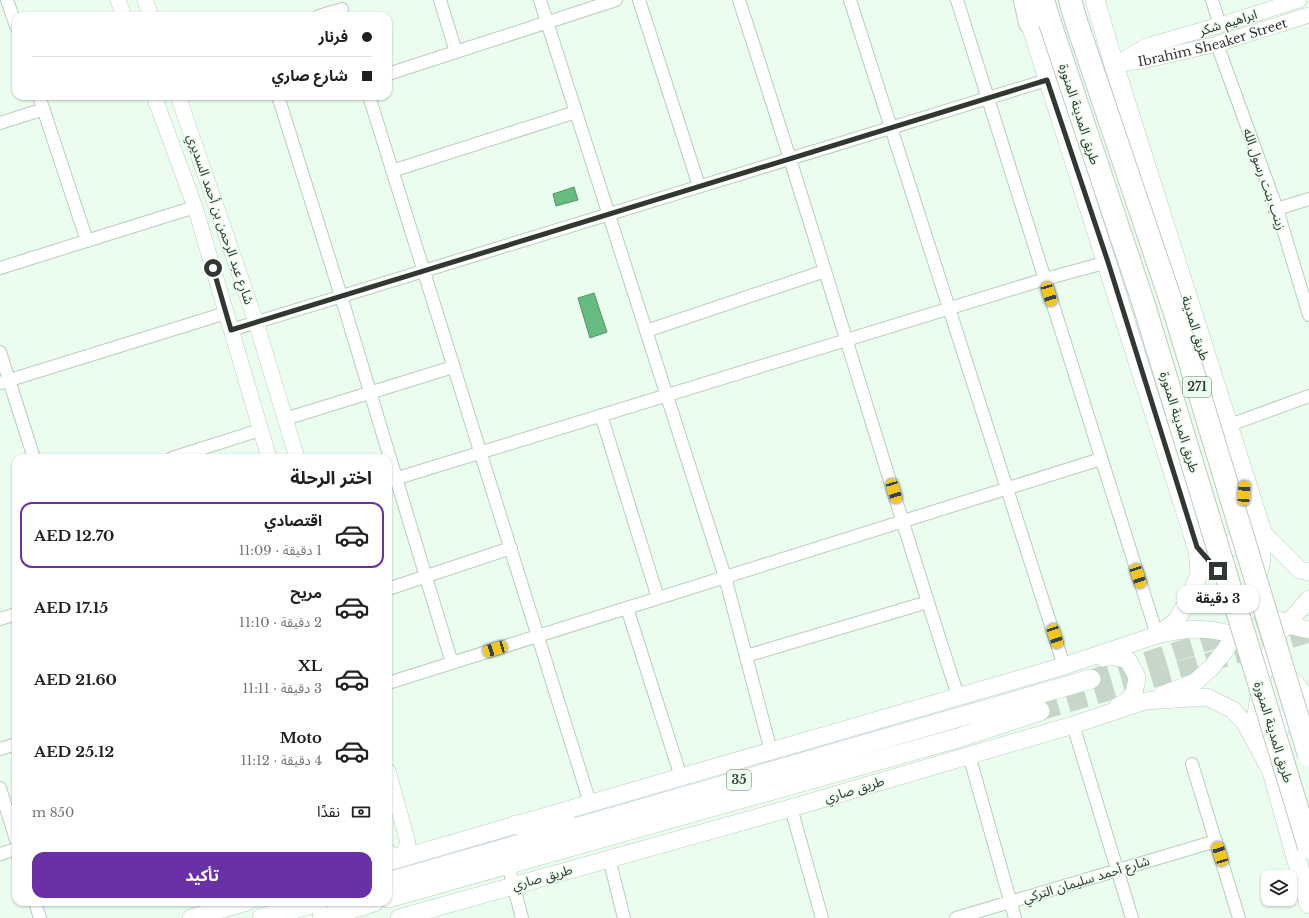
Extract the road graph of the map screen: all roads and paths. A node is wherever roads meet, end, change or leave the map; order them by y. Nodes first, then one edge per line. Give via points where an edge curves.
1 (7, 0) edge
2 (118, 0) edge
3 (146, 0) edge
4 (440, 0) edge
5 (540, 0) edge
6 (616, 0) edge
7 (639, 0) edge
8 (740, 0) edge
9 (850, 0) edge
10 (957, 0) edge
11 (1024, 0) edge
12 (1043, 0) edge
13 (1070, 0) edge
14 (1088, 0) edge
15 (1095, 0) edge
16 (1212, 0) edge
17 (1299, 0) edge
18 (342, 8) edge
19 (122, 12) edge
20 (150, 12) edge
21 (331, 12) edge
22 (12, 14) edge
23 (1309, 15) edge
24 (547, 22) junction
25 (1040, 23) junction
26 (1220, 25) junction
27 (1217, 44) junction
28 (456, 52) junction
29 (1114, 65) junction
30 (392, 73) edge
31 (1047, 80) junction
32 (987, 98) junction
33 (40, 100) edge
34 (155, 100) edge
35 (179, 100) edge
36 (279, 100) edge
37 (370, 100) edge
38 (44, 110) junction
39 (576, 112) junction
40 (0, 123) edge
41 (891, 127) junction
42 (791, 158) junction
43 (392, 171) junction
44 (699, 186) junction
45 (1309, 199) edge
46 (195, 207) junction
47 (1277, 209) junction
48 (609, 214) junction
49 (87, 241) junction
50 (1108, 262) junction
51 (0, 268) edge
52 (423, 271) junction
53 (825, 272) junction
54 (1045, 279) junction
55 (341, 296) junction
56 (949, 308) junction
57 (226, 313) junction
58 (1309, 315) edge
59 (256, 322) junction
60 (231, 330) junction
61 (646, 332) junction
62 (847, 340) junction
63 (0, 352) edge
64 (453, 367) junction
65 (5, 382) edge
66 (370, 392) junction
67 (667, 395) junction
68 (1309, 396) edge
69 (601, 415) junction
70 (285, 418) junction
71 (1227, 426) junction
72 (260, 430) junction
73 (480, 452) junction
74 (32, 454) edge
75 (185, 454) edge
76 (267, 454) edge
77 (296, 454) edge
78 (386, 454) edge
79 (1101, 459) junction
80 (392, 480) edge
81 (1244, 481) junction
82 (1007, 489) junction
83 (1185, 508) junction
84 (903, 522) junction
85 (1262, 532) junction
86 (1197, 547) junction
87 (511, 548) junction
88 (1309, 572) edge
89 (426, 576) junction
90 (725, 577) junction
91 (392, 588) edge
92 (658, 598) junction
93 (1309, 599) edge
94 (928, 602) junction
95 (1252, 602) junction
96 (627, 608) junction
97 (12, 615) edge
98 (0, 619) edge
99 (1287, 625) junction
100 (1309, 630) edge
101 (1157, 635) junction
102 (539, 636) junction
103 (1233, 636) junction
104 (746, 656) junction
105 (1268, 657) junction
106 (452, 663) junction
107 (1064, 666) junction
108 (1091, 679) tunnel mouth
109 (392, 682) edge
110 (958, 696) junction
111 (1145, 701) junction
112 (1309, 702) edge
113 (1040, 711) tunnel mouth
114 (1089, 719) junction
115 (1073, 725) junction
116 (1309, 730) edge
117 (12, 745) edge
118 (0, 749) edge
119 (771, 751) junction
120 (969, 755) junction
121 (1309, 755) edge
122 (1192, 764) dead end
123 (1272, 769) junction
124 (681, 777) junction
125 (0, 788) edge
126 (392, 788) edge
127 (590, 803) junction
128 (791, 808) junction
129 (598, 821) junction
130 (516, 824) junction
131 (12, 827) edge
132 (1216, 841) junction
133 (1309, 847) edge
134 (12, 850) edge
135 (0, 854) edge
136 (392, 858) edge
137 (609, 858) junction
138 (508, 865) junction
139 (1117, 870) junction
140 (392, 881) edge
141 (513, 886) junction
142 (392, 897) edge
143 (1009, 902) junction
144 (1309, 904) edge
145 (36, 906) edge
146 (233, 906) edge
147 (304, 906) edge
148 (361, 906) edge
149 (410, 916) edge
150 (40, 918) edge
151 (191, 918) edge
152 (262, 918) edge
153 (322, 918) edge
154 (522, 918) edge
155 (624, 918) edge
156 (822, 918) edge
157 (956, 918) edge
158 (1014, 918) edge
159 (1132, 918) edge
160 (1239, 918) edge

1 - 22 street
2 - 19 street
3 - 20 street
4 - 28 street
5 - 24 street
6 - 24 street
7 - 44 street
8 - 42 street
9 - 41 street
10 - 32 street
11 - 25 highway
12 - 25 highway, طريق المدينة المنورة / 271
13 - 121 highway, طريق المدينة المنورة / 271, bridge via 1175,313
14 - 29 main road, طريق المدينة
15 - 29 main road, طريق المدينة
16 - 26 street
17 - 26 street, ابراهيم شكر
18 - 21 street
23 - 27 street, Ibrahim Sheaker Street
24 - 28 street
24 - 39 street
25 - 31 main road
25 - 133 highway, طريق المدينة المنورة / 271, bridge via 1144,305
26 - 29 street, ابراهيم شكر via 1146,46
27 - 29 street, Ibrahim Sheaker Street
27 - 47 street, زينب بنت رسول الله
28 - 30 street
29 - 71 main road, طريق المدينة
31 - 32 street
31 - 50 main road
32 - 41 street
32 - 54 street
33 - 38 street
34 - 46 street, شارع عبد الرحمن بن أحمد السديري
35 - 59 street, شارع عبد الرحمن بن أحمد السديري
36 - 55 street
37 - 43 street
38 - 40 street
38 - 49 street
39 - 43 street
39 - 48 street
41 - 42 street
41 - 56 street
42 - 44 street
42 - 53 street
43 - 52 street
44 - 48 street
45 - 47 street
46 - 49 street
46 - 57 street, شارع عبد الرحمن بن أحمد السديري
47 - 58 street, زينب بنت رسول الله
48 - 52 street
48 - 61 street
49 - 51 street
50 - 54 street
50 - 83 main road
52 - 55 street
52 - 64 street
53 - 61 street
53 - 62 street
54 - 56 street
54 - 79 street
55 - 59 street
55 - 66 street
56 - 62 street
56 - 82 street
57 - 60 street, شارع عبد الرحمن بن أحمد السديري
57 - 65 street
59 - 60 street
59 - 70 street, شارع عبد الرحمن بن أحمد السديري
60 - 72 street, شارع عبد الرحمن بن أحمد السديري
61 - 67 street
62 - 67 street
62 - 84 street
63 - 65 street
64 - 66 street
64 - 73 street
65 - 74 street
66 - 70 street
66 - 78 street
67 - 69 street
67 - 90 street
68 - 71 street
69 - 73 street
69 - 92 street
70 - 77 street, شارع عبد الرحمن بن أحمد السديري
71 - 81 main road, طريق المدينة
72 - 75 street
72 - 76 street, شارع عبد الرحمن بن أحمد السديري
73 - 80 street
73 - 87 street
79 - 82 street
79 - 101 street
80 - 89 street
81 - 83 main road via 1242,517 1238,537 1232,546 1210,541
81 - 85 main road, طريق المدينة
82 - 84 street
82 - 107 street
83 - 86 main road
84 - 90 street
84 - 94 street
85 - 88 main road via 1300,570
85 - 95 main road, طريق المدينة via 1262,560
86 - 95 main road via 1225,579
86 - 101 main road via 1199,574 1189,599 1176,621
87 - 89 street
87 - 102 street
89 - 91 street
89 - 106 street
90 - 92 street
90 - 104 street
92 - 96 street
93 - 99 main road
94 - 104 street
94 - 110 street
95 - 99 main road
95 - 103 main road, طريق المدينة
96 - 102 street
96 - 124 street
97 - 98 street
99 - 100 main road
99 - 105 main road via 1280,632
101 - 103 main road via 1190,628 1218,631
101 - 107 main road
102 - 106 street
102 - 127 street
103 - 105 main road
103 - 111 main road, طريق المدينة via 1226,650 1195,682
104 - 119 street
105 - 112 main road via 1298,686
105 - 123 main road via 1256,715
106 - 109 street
107 - 110 main road
107 - 114 main road via 1112,656 1128,660 1134,668 1137,676 1135,691 1128,702
108 - 129 main road, 35
110 - 119 main road
111 - 114 main road, طريق صاري
111 - 123 main road, طريق صاري via 1207,697 1233,710 1245,722
113 - 138 main road, طريق صاري / 35 via 958,738
114 - 115 main road, طريق صاري
115 - 120 main road, طريق صاري
115 - 139 street
116 - 123 main road via 1294,720 1286,719 1280,726
117 - 118 street
119 - 124 main road
120 - 128 main road, طريق صاري
120 - 143 street
122 - 132 street
123 - 144 main road
124 - 127 main road
125 - 131 street
126 - 136 street via 408,843
127 - 130 main road
128 - 137 main road, طريق صاري
128 - 156 street
129 - 130 main road
129 - 140 main road, 35
130 - 136 main road
132 - 139 street, شارع أحمد سليمان التركي
132 - 160 street
134 - 135 street
137 - 141 main road, طريق صاري
137 - 155 street
138 - 141 street
138 - 142 main road, طريق صاري / 35
139 - 143 street, شارع أحمد سليمان التركي
139 - 159 street
141 - 149 main road, طريق صاري
141 - 154 street
143 - 157 street, شارع أحمد سليمان التركي
143 - 158 street
145 - 150 street
146 - 151 main road
147 - 152 main road
148 - 153 main road

